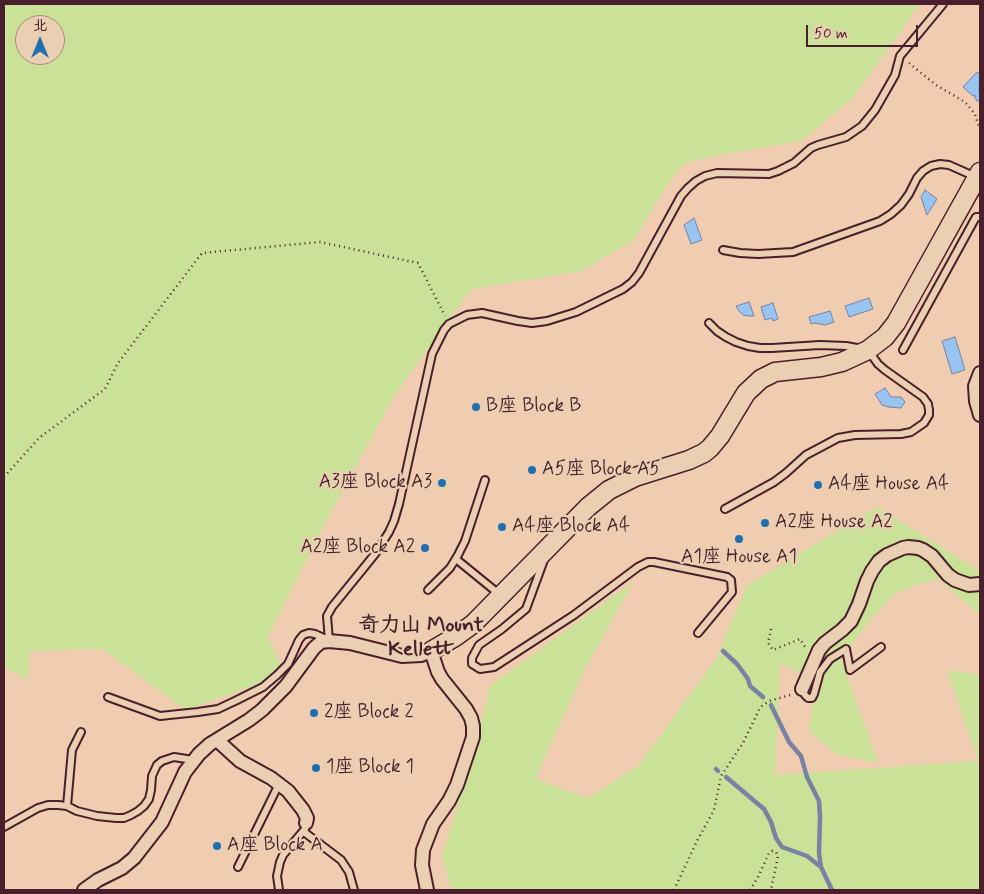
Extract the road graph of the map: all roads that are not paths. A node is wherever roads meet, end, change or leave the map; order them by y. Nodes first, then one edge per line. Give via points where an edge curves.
1 (943, 4) edge
2 (979, 175) edge
3 (980, 217) edge
4 (723, 250) dead end
5 (709, 323) dead end
6 (868, 350) junction
7 (903, 350) dead end
8 (980, 374) edge
9 (980, 415) edge
10 (485, 480) dead end
11 (725, 509) dead end
12 (549, 547) junction
13 (456, 558) junction
14 (980, 584) edge
15 (428, 590) dead end
16 (500, 596) junction
17 (698, 633) dead end
18 (329, 641) junction
19 (881, 647) dead end
20 (431, 651) junction
21 (802, 689) joint
22 (108, 697) dead end
23 (81, 732) dead end
24 (217, 740) junction
25 (193, 760) junction
26 (279, 784) junction
27 (67, 806) junction
28 (4, 827) edge
29 (305, 827) junction
30 (238, 867) dead end
31 (84, 890) edge
32 (280, 890) edge
33 (354, 890) edge
34 (427, 890) edge

1 - 18 lane via 900,56 876,110 862,126 846,137 818,145 778,171 769,174 716,173 692,184 678,201 640,273 628,286 576,312 547,322 532,323 482,314 449,324 432,354 394,521 375,554 327,616
2 - 4 lane via 949,165 931,166 917,178 909,194 892,214 868,226 793,252 758,254
2 - 6 street via 896,323
3 - 7 lane via 976,217
5 - 6 lane via 726,337 748,346 820,345
6 - 11 lane via 878,364 926,400 929,415 924,423 906,434 838,438 806,455 774,482
6 - 12 street via 833,364 776,372 761,379 746,392 720,436 704,453 635,477 609,490
8 - 9 street via 975,386
10 - 13 lane via 465,541
12 - 16 street
12 - 17 lane via 526,609 479,645 472,664 480,669 494,667 648,562 727,576 731,580 732,592
13 - 15 lane
13 - 16 lane
14 - 21 street via 969,585 955,580 932,556 918,548 903,548 887,555 872,570 851,621 819,650
16 - 20 street via 464,631
18 - 20 street via 402,656
18 - 22 lane via 315,634 303,635 288,664 276,676 263,687 218,709 160,716
18 - 24 street via 314,648 286,686 262,710
19 - 21 lane via 850,670 846,649 830,659 820,672 812,698 808,698
20 - 34 street via 438,672 469,714 474,731 454,793 425,842 422,865
23 - 27 lane via 72,750
24 - 25 street
24 - 26 street via 240,761
25 - 27 lane via 174,756 162,760 152,776 149,799 138,811 124,818 97,816
25 - 31 street via 162,822 134,858
26 - 29 street via 300,805 305,814
26 - 30 lane
27 - 28 lane via 38,808
29 - 32 lane via 280,862 277,876
29 - 33 lane via 341,860 349,872

